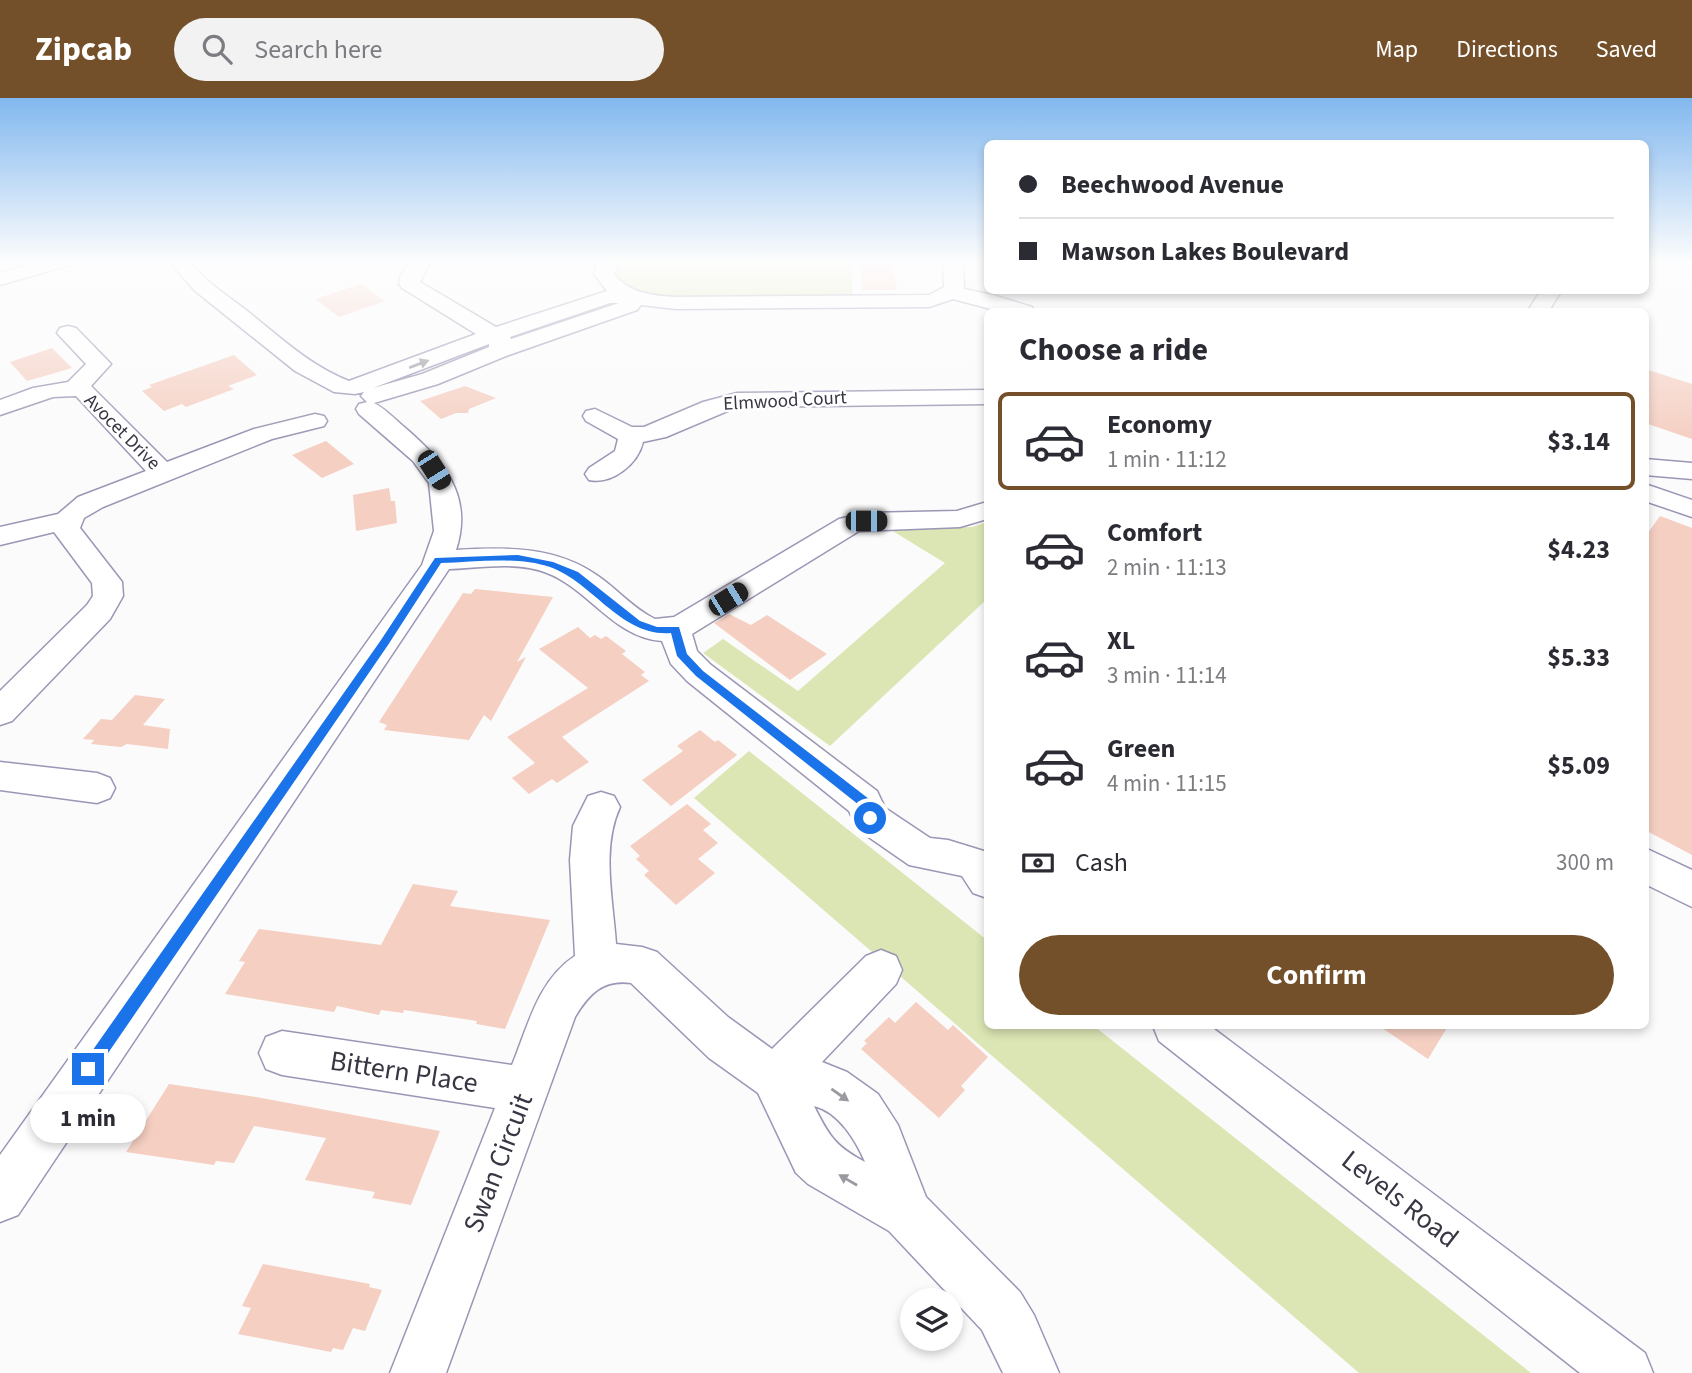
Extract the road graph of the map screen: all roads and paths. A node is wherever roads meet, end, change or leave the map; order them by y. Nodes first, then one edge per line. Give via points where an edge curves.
1 (245, 320) edge
2 (463, 320) edge
3 (577, 320) edge
4 (68, 332) dead end
5 (496, 343) junction
6 (302, 367) junction
7 (74, 389) junction
8 (984, 397) edge
9 (0, 408) edge
10 (340, 408) junction
11 (595, 416) dead end
12 (632, 435) junction
13 (1649, 467) edge
14 (1692, 471) edge
15 (163, 473) junction
16 (598, 474) dead end
17 (1649, 493) edge
18 (1692, 509) edge
19 (984, 511) edge
20 (67, 520) junction
21 (0, 536) edge
22 (438, 560) junction
23 (675, 629) junction
24 (0, 712) edge
25 (0, 776) edge
26 (97, 788) dead end
27 (601, 807) dead end
28 (1649, 867) edge
29 (984, 877) edge
30 (1692, 890) edge
31 (597, 966) junction
32 (881, 970) dead end
33 (1179, 1029) edge
34 (282, 1053) dead end
35 (775, 1077) junction
36 (526, 1090) junction
37 (0, 1197) edge
38 (907, 1213) junction
39 (418, 1373) edge
40 (1031, 1373) edge
41 (1625, 1373) edge

1 - 6 street
2 - 5 street
3 - 5 street
4 - 7 street via 99,364
5 - 10 street via 430,379
6 - 10 street
6 - 10 street via 307,382
7 - 9 street, Avocet Drive
7 - 15 street, Avocet Drive via 88,394
8 - 12 street, Elmwood Court via 737,400 715,404 651,433
10 - 15 street
10 - 22 street via 397,436 422,455 442,483 448,531
11 - 12 street
12 - 16 street via 627,455
13 - 14 street
15 - 20 street via 93,501
17 - 18 street
19 - 23 street via 951,519 855,523
20 - 21 street
20 - 24 street via 66,529 107,582 105,603
22 - 23 street via 518,558 550,564 575,575 637,624 656,631
22 - 37 street
23 - 29 street via 682,656 699,673 864,802 870,818 923,854 975,864
25 - 26 street
27 - 31 street via 592,826 590,860
28 - 30 street
31 - 35 street via 628,962 642,967 722,1041
31 - 36 street, Swan Circuit via 569,986
32 - 35 street
33 - 41 street, Levels Road
34 - 36 street, Bittern Place
38 -> 35 street via 813,1156
35 -> 38 street via 832,1089 859,1109 882,1143
36 - 39 street, Swan Circuit
38 - 40 street via 1001,1311

